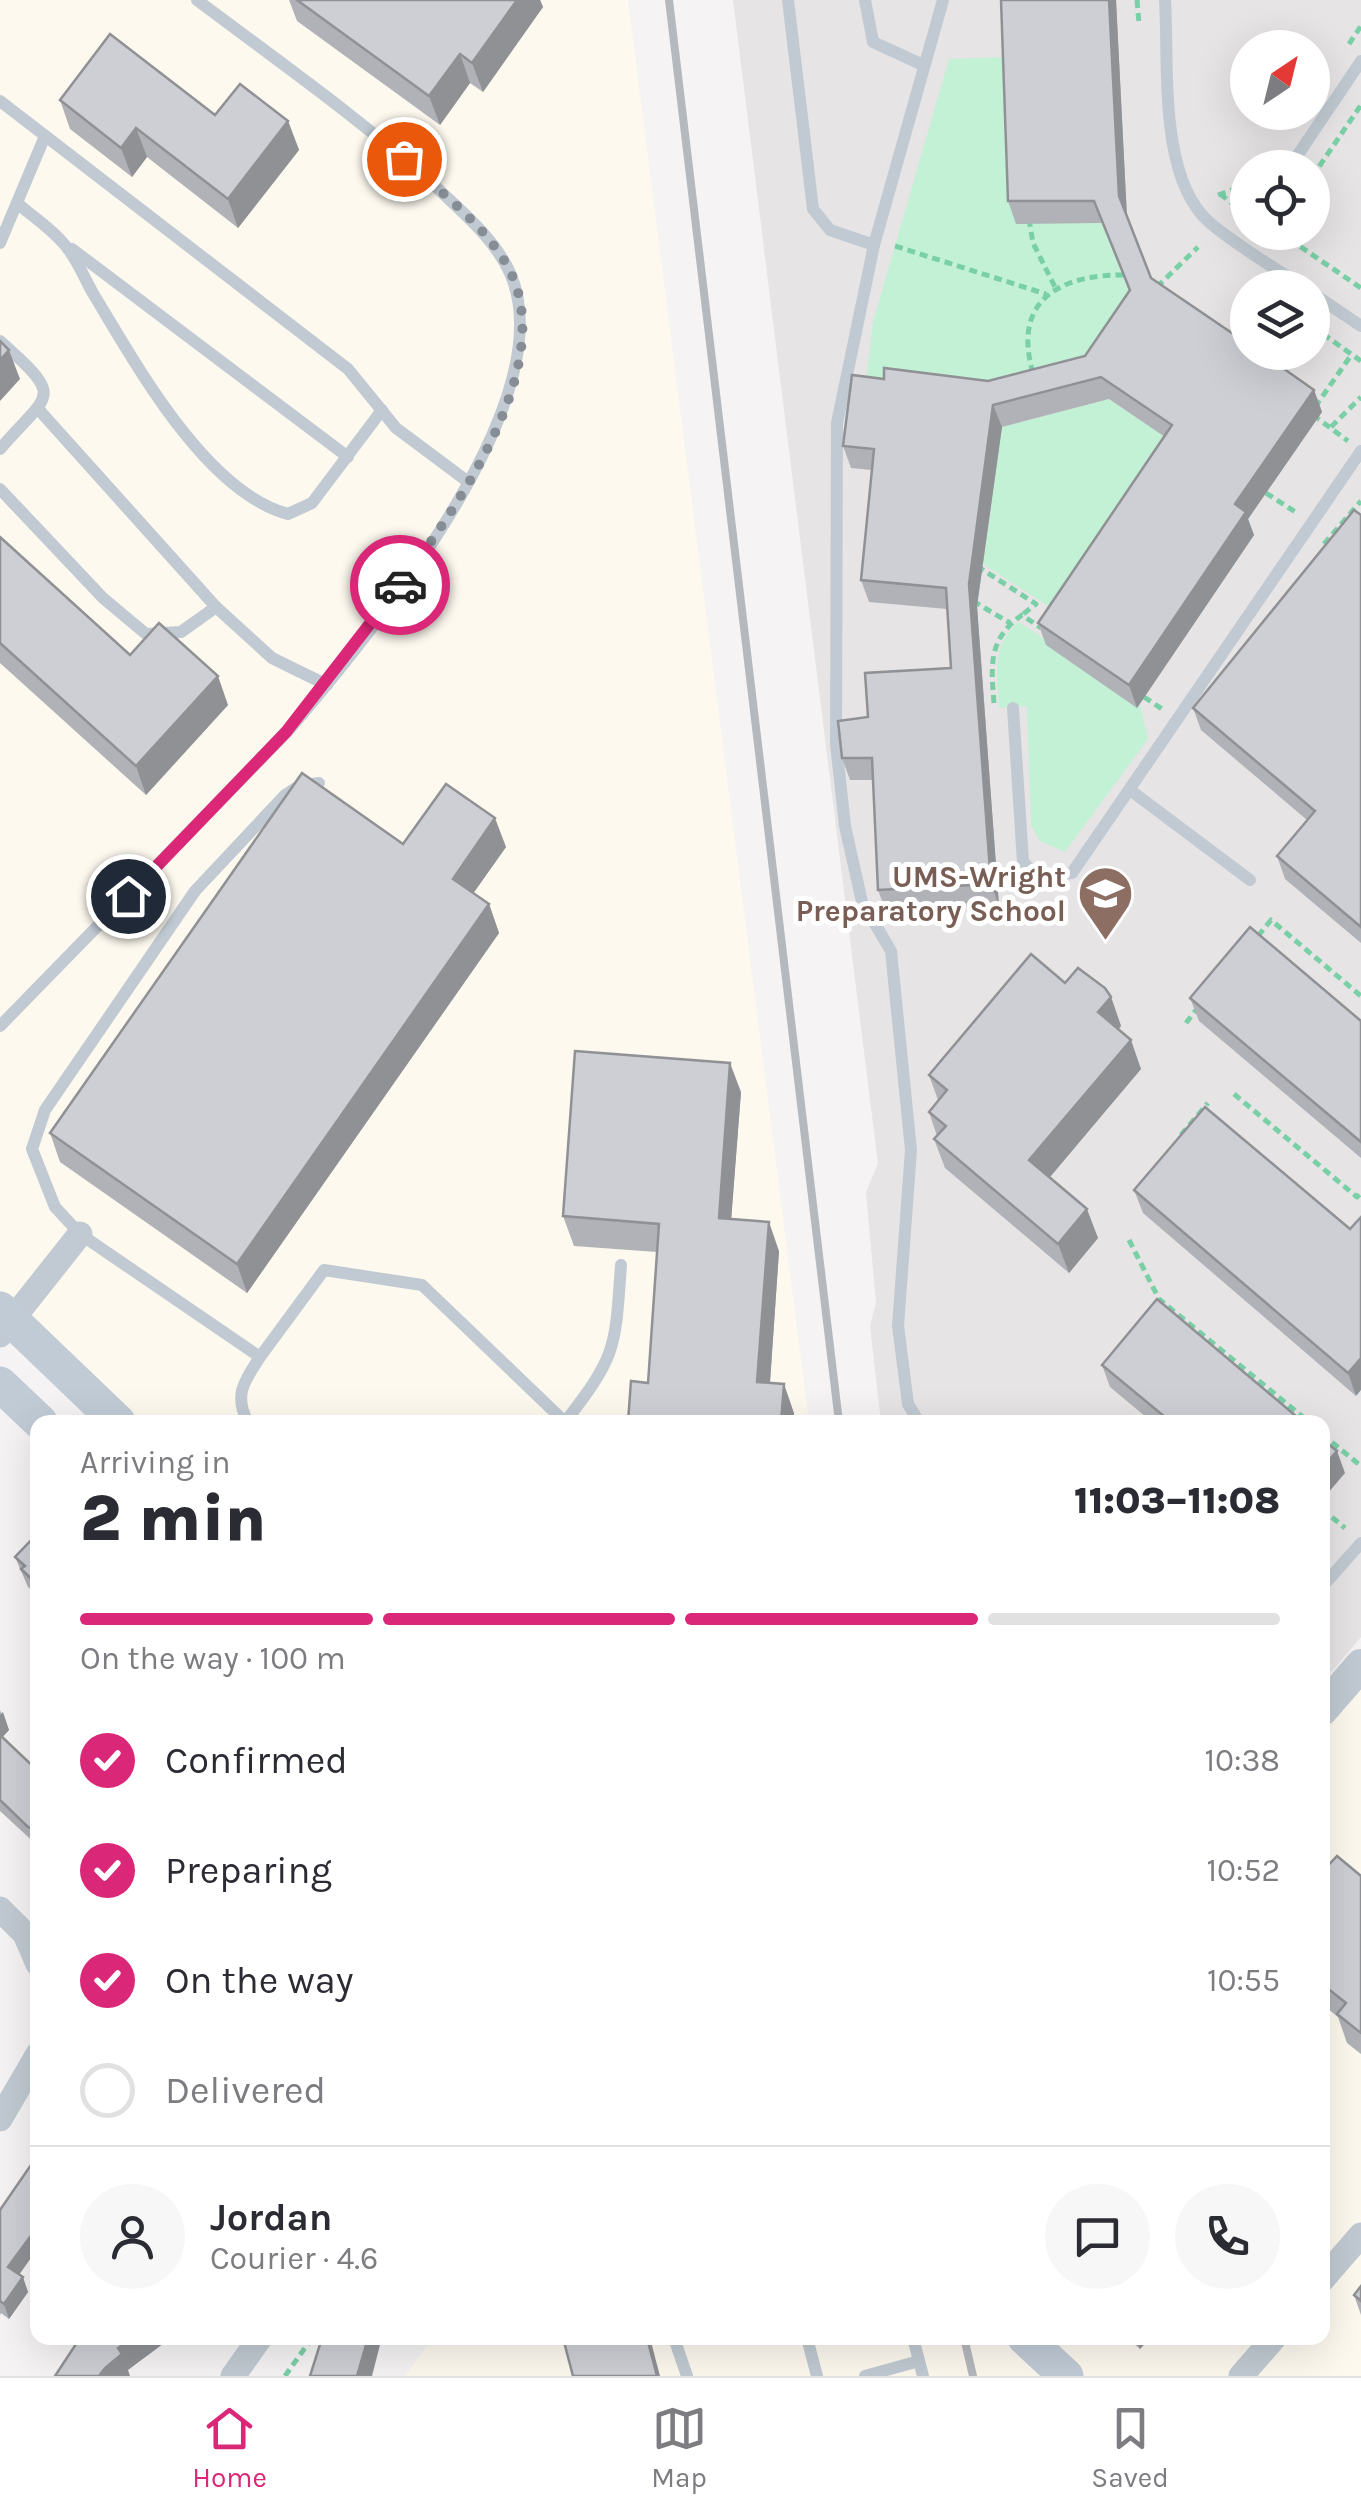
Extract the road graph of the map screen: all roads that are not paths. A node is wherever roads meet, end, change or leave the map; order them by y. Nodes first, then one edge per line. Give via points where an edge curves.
1 (197, 0) edge
2 (788, 0) edge
3 (866, 0) edge
4 (943, 0) edge
5 (1166, 0) edge
6 (1361, 61) edge
7 (922, 65) junction
8 (0, 101) edge
9 (45, 136) junction
10 (1301, 150) edge
11 (16, 203) junction
12 (1230, 236) edge
13 (0, 243) edge
14 (66, 245) junction
15 (874, 245) junction
16 (1249, 250) edge
17 (1278, 270) edge
18 (1330, 305) edge
19 (1361, 326) edge
20 (0, 341) edge
21 (382, 410) junction
22 (40, 411) junction
23 (0, 449) edge
24 (1361, 451) edge
25 (348, 457) junction
26 (467, 481) junction
27 (0, 489) edge
28 (216, 607) junction
29 (327, 685) junction
30 (1013, 708) dead end
31 (319, 784) edge
32 (1130, 790) junction
33 (1250, 880) dead end
34 (0, 1026) edge
35 (80, 1234) junction
36 (620, 1265) dead end
37 (4, 1322) edge
38 (260, 1357) junction
39 (0, 1384) edge
40 (33, 1415) edge
41 (110, 1415) edge
42 (244, 1415) edge
43 (558, 1415) edge
44 (570, 1415) edge
45 (915, 1415) edge
46 (1361, 1543) edge
47 (1330, 1579) edge
48 (1361, 1665) edge
49 (1330, 1701) edge
50 (0, 1909) edge
51 (30, 1946) edge
52 (30, 2068) edge
53 (0, 2119) edge
54 (1361, 2235) edge
55 (1330, 2271) edge
56 (255, 2345) edge
57 (676, 2345) edge
58 (809, 2345) edge
59 (915, 2345) edge
60 (1032, 2345) edge
61 (1268, 2345) edge
62 (919, 2361) junction
63 (233, 2376) edge
64 (687, 2376) edge
65 (817, 2376) edge
66 (865, 2376) edge
67 (923, 2376) edge
68 (1066, 2376) edge
69 (1241, 2376) edge

1 - 26 lane via 381,138 473,221 510,270 521,336 512,391
2 - 15 lane via 814,209 830,230
3 - 7 lane via 873,42
4 - 7 lane
5 - 12 lane via 1180,180 1208,221
6 - 10 lane
7 - 15 lane
8 - 9 lane
9 - 11 lane
9 - 21 lane via 348,369
11 - 13 lane
11 - 14 lane
14 - 25 lane
14 - 25 lane via 122,342 204,456 236,489 274,510 300,512
15 - 45 lane via 837,423 836,744 862,902 891,951 911,1150 898,1326
16 - 17 lane
18 - 19 lane
20 - 22 lane via 39,376
21 - 25 lane
21 - 26 lane
22 - 23 lane
22 - 28 lane
24 - 32 lane
26 - 29 lane
27 - 28 lane via 146,634 181,632
28 - 29 lane via 272,658
29 - 34 lane
30 - 32 lane via 1023,862 1038,876 1072,874
31 - 35 lane via 285,796 196,890 45,1110 32,1149 55,1207
32 - 33 lane
35 - 37 street
35 - 38 lane
36 - 44 lane via 609,1364
37 - 41 main road
38 - 42 lane via 240,1386
38 - 43 lane via 324,1270 422,1285
39 - 40 main road
46 - 47 lane
48 - 49 street
50 - 51 street
52 - 53 street
54 - 55 street
56 - 63 street
57 - 64 lane
58 - 65 lane
59 - 62 lane
60 - 68 main road
61 - 69 street
62 - 66 lane
62 - 67 lane

